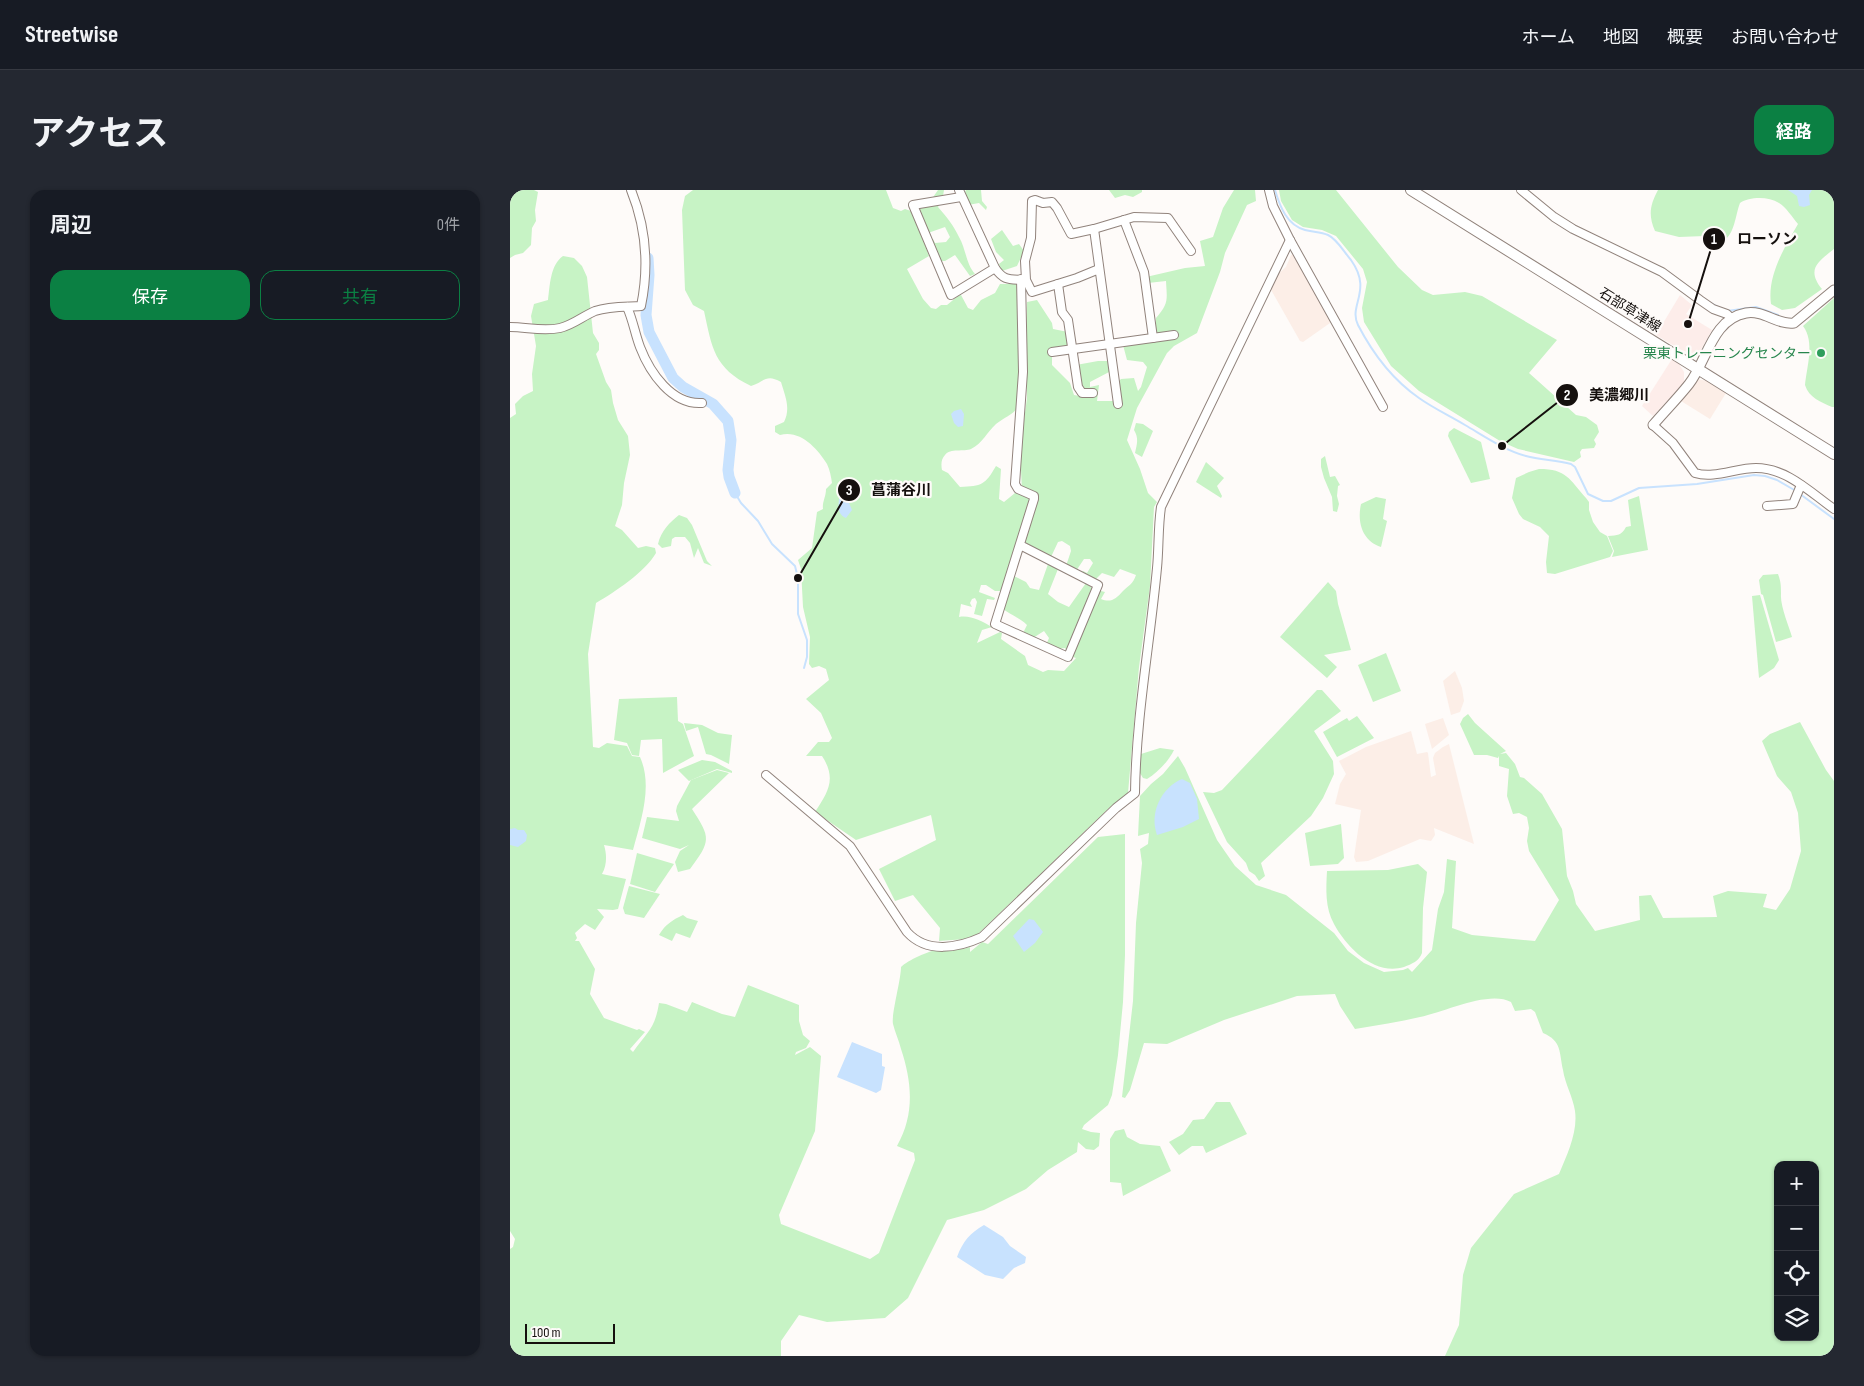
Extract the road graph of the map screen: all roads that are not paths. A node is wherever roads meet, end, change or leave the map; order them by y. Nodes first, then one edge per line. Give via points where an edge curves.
1 (631, 190) edge
2 (1270, 190) edge
3 (1411, 190) edge
4 (1521, 190) edge
5 (960, 194) edge
6 (1124, 220) junction
7 (1094, 229) junction
8 (1290, 240) junction
9 (1191, 251) dead end
10 (995, 268) junction
11 (1099, 269) junction
12 (1023, 280) junction
13 (1058, 284) junction
14 (1834, 290) edge
15 (1032, 292) junction
16 (1022, 295) junction
17 (627, 307) junction
18 (1730, 318) junction
19 (510, 327) edge
20 (1174, 335) dead end
21 (1153, 338) junction
22 (1110, 344) junction
23 (1072, 350) junction
24 (1052, 352) dead end
25 (1698, 368) junction
26 (1093, 394) dead end
27 (702, 403) dead end
28 (1118, 404) dead end
29 (1383, 407) dead end
30 (1653, 425) joint
31 (1834, 454) edge
32 (1798, 490) junction
33 (1767, 506) dead end
34 (1834, 509) edge
35 (1020, 545) junction
36 (766, 775) dead end

1 - 17 street via 640,215 646,275 641,306
2 - 8 street via 1274,208
3 - 25 main road, 石部草津線
4 - 18 street via 1554,218 1662,272
5 - 10 street
5 - 10 street via 913,205 951,295
6 - 7 street
6 - 9 street via 1168,218
6 - 21 street via 1144,272
7 - 11 street
7 - 12 street via 1071,234 1052,202 1032,201 1031,238
8 - 29 street
8 - 36 street via 1160,507 1157,567 1136,751 1135,793 982,937 963,945 935,946 920,944 914,939 850,846
10 - 12 street via 1001,277
11 - 13 street
11 - 22 street
12 - 15 street
12 - 16 street
13 - 15 street
13 - 23 street
14 - 18 street via 1794,323 1784,323 1754,312
15 - 16 street
16 - 35 street via 1023,372 1015,484 1034,499
17 - 19 street via 604,308 555,329
17 - 27 street via 640,348 658,379 681,399 693,404
18 - 25 street
20 - 21 street
21 - 22 street
22 - 23 street
22 - 28 street
23 - 24 street
23 - 26 street via 1080,392
25 - 30 street via 1690,383
25 - 31 main road, 石部草津線
30 - 32 street via 1673,443 1693,475 1769,469 1783,474
32 - 33 street via 1793,504
32 - 34 street
35 - 35 street via 995,624 1068,657 1098,585

